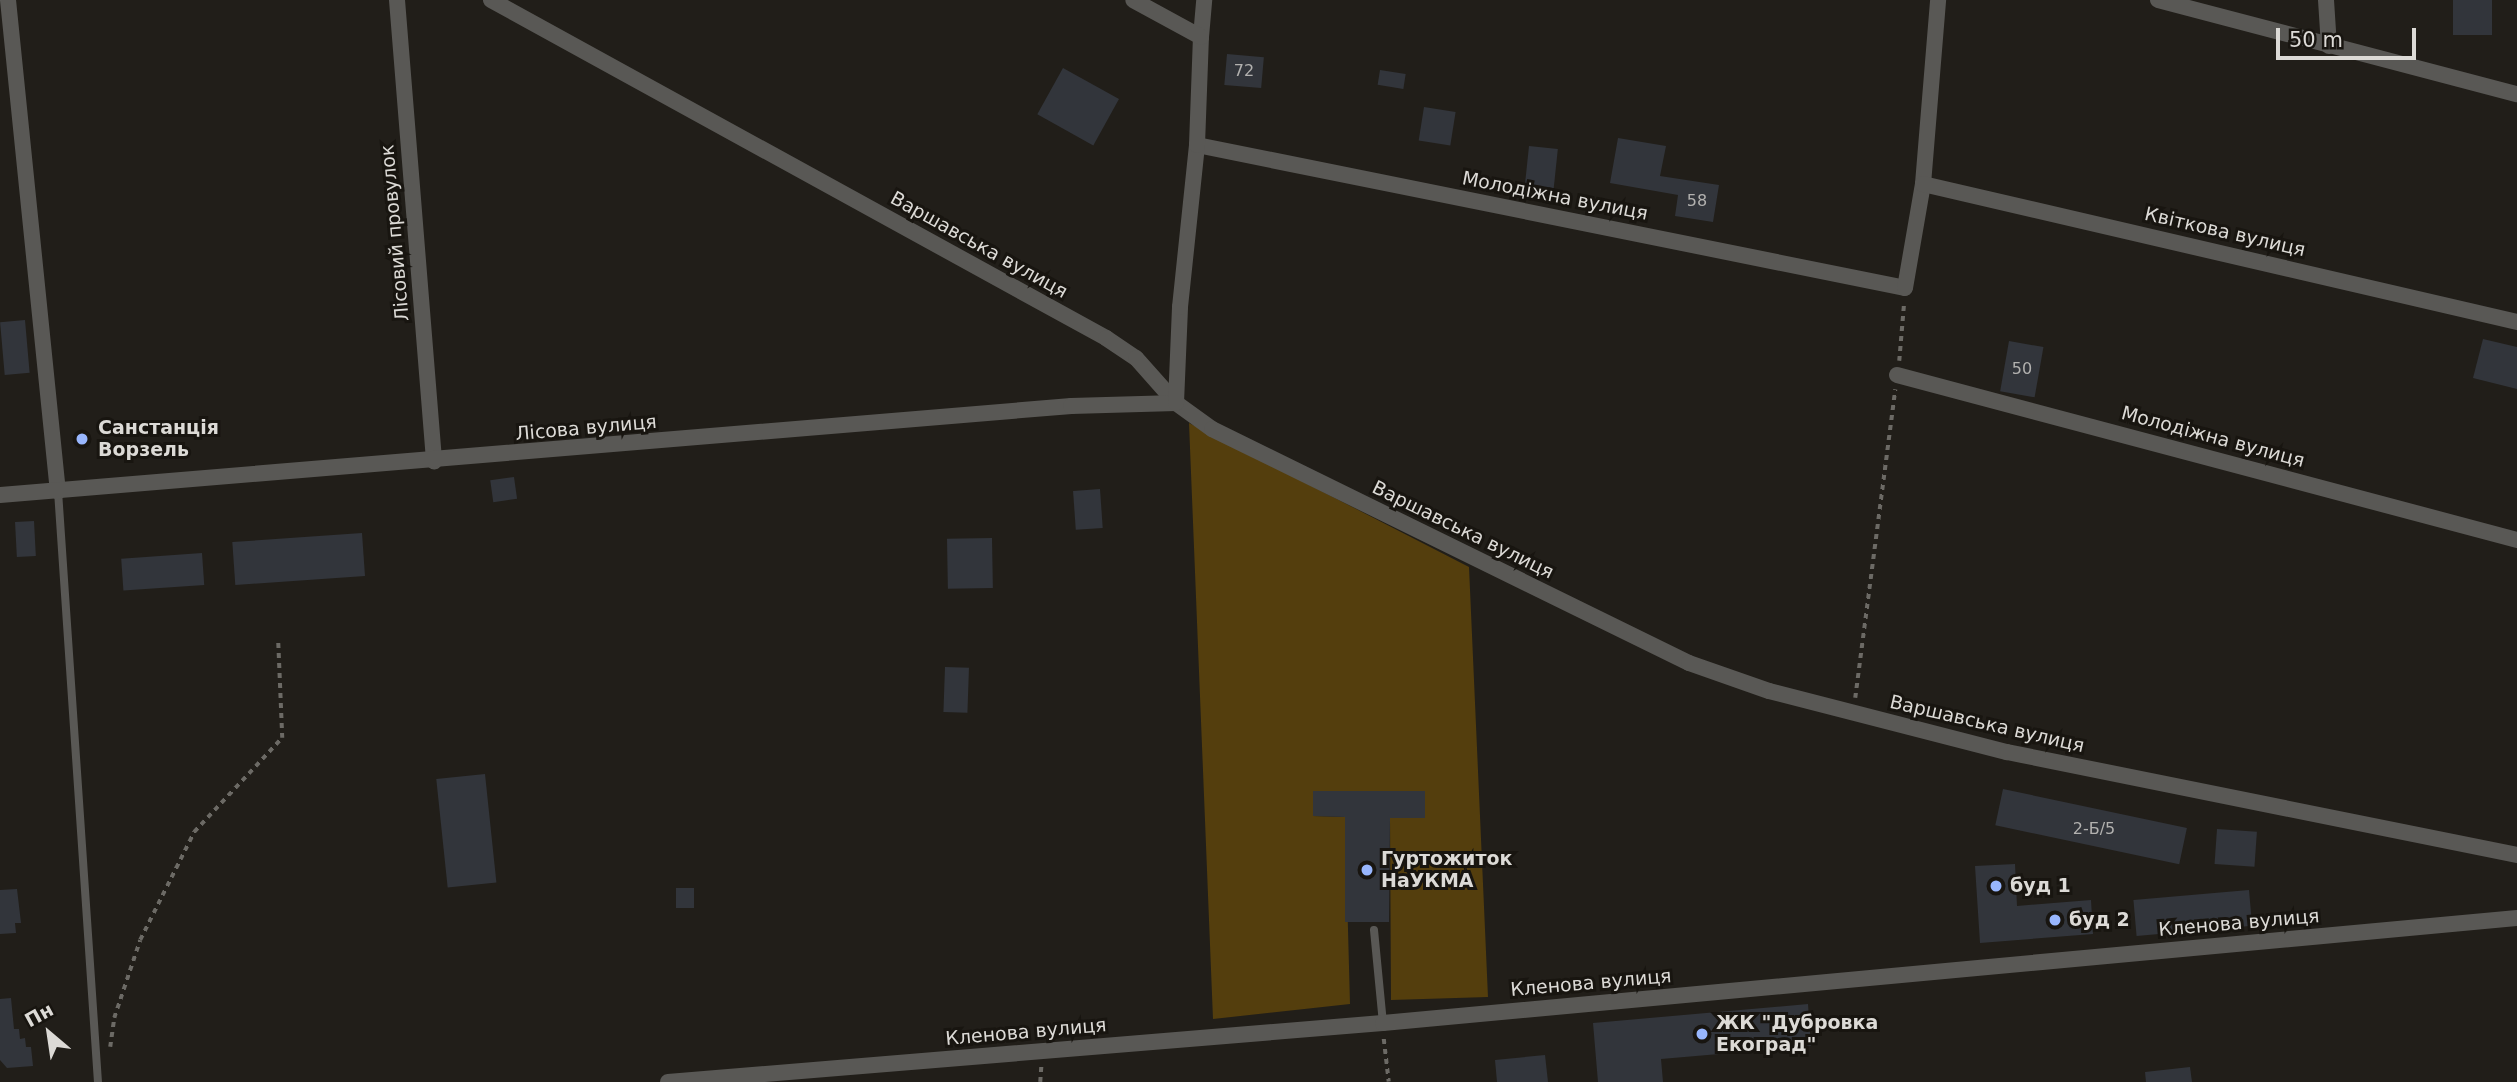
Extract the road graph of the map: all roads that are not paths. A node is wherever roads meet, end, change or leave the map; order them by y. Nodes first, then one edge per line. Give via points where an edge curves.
1 (8, 0) edge
2 (397, 0) edge
3 (491, 0) edge
4 (1133, 0) edge
5 (1204, 0) edge
6 (1938, 0) edge
7 (2158, 0) edge
8 (2326, 0) edge
9 (1200, 37) junction
10 (2329, 46) junction
11 (2517, 94) edge
12 (1197, 145) junction
13 (1923, 184) junction
14 (2517, 322) edge
15 (1897, 375) road end
16 (1176, 403) junction
17 (435, 462) junction
18 (58, 491) junction
19 (0, 495) edge
20 (2517, 540) edge
21 (2517, 855) edge
22 (2517, 918) edge
23 (1374, 930) dead end
24 (1383, 1023) junction
25 (98, 1082) edge
26 (668, 1082) edge

1 - 18 street
2 - 17 street, Лісовий провулок
3 - 16 street, Варшавська вулиця via 1106,338 1148,368
4 - 9 street
5 - 9 street
6 - 13 street
7 - 10 street
8 - 10 street
9 - 12 street
10 - 11 street
12 - 13 street, Молодіжна вулиця via 1905,288
12 - 16 street via 1180,307
13 - 14 street, Квіткова вулиця
15 - 20 street, Молодіжна вулиця
16 - 17 street, Лісова вулиця via 1071,406
16 - 21 street, Варшавська вулиця via 1224,436 1727,678 2007,752
17 - 18 street, Лісова вулиця
18 - 19 street, Лісова вулиця
18 - 25 lane
22 - 24 street, Кленова вулиця
23 - 24 lane
24 - 26 street, Кленова вулиця

